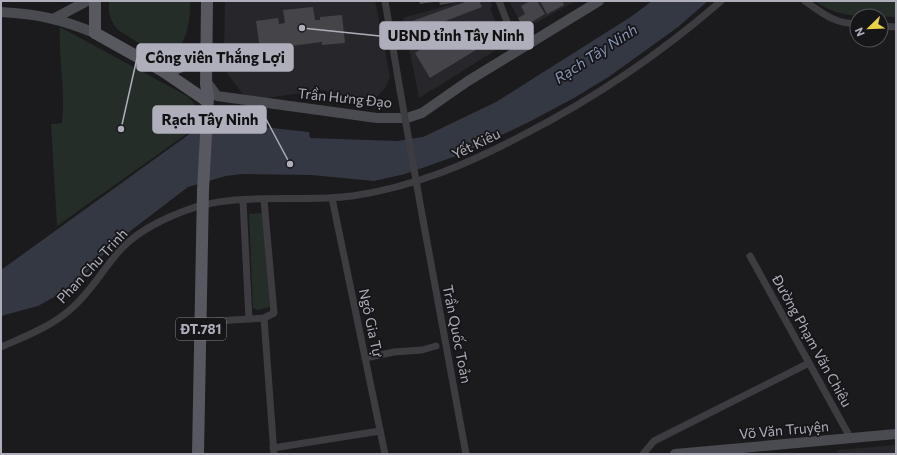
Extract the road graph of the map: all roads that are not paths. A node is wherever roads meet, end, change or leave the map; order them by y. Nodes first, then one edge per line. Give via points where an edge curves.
1 (87, 1) edge
2 (95, 1) edge
3 (207, 1) edge
4 (385, 1) edge
5 (499, 1) edge
6 (600, 1) edge
7 (721, 1) edge
8 (805, 1) edge
9 (1, 12) edge
10 (55, 18) junction
11 (849, 23) edge
12 (95, 33) junction
13 (207, 46) junction
14 (518, 50) junction
15 (163, 71) junction
16 (209, 102) junction
17 (332, 198) junction
18 (264, 200) junction
19 (243, 201) junction
20 (203, 205) junction
21 (750, 256) dead end
22 (264, 318) junction
23 (250, 319) junction
24 (202, 322) junction
25 (436, 346) dead end
26 (1, 347) edge
27 (365, 358) junction
28 (809, 363) junction
29 (380, 431) junction
30 (896, 434) edge
31 (850, 439) junction
32 (274, 451) edge
33 (198, 454) edge
34 (385, 454) edge
35 (466, 454) edge
36 (643, 454) edge
37 (675, 454) edge

1 - 10 street
2 - 12 main road
3 - 13 main road
4 - 35 street, Trần Quốc Toản, bridge
5 - 14 street
6 - 14 street, Trần Hưng Đạo
7 - 17 street, Yết Kiêu via 649,60 560,116 501,147 422,180 386,190
8 - 11 street via 835,21
9 - 10 street, Trần Hưng Đạo
10 - 12 street, Trần Hưng Đạo
12 - 15 main road, Trần Hưng Đạo
13 - 15 main road via 200,56 191,62
13 - 16 main road via 204,97
14 - 16 street, Trần Hưng Đạo via 422,113 407,118 377,118
15 - 16 main road, Trần Hưng Đạo
16 - 20 main road, ĐT.781
17 - 18 street, Yết Kiêu
17 - 27 street, Ngô Gia Tự
18 - 19 street, Yết Kiêu
18 - 22 street via 274,311 272,315
19 - 20 street, Yết Kiêu
19 - 23 street
20 - 24 main road, ĐT.781
20 - 26 street, Phan Chu Trinh via 161,221 129,241 85,296 63,317
21 - 28 street, Đường Phạm Văn Chiêu
22 - 23 street
22 - 32 street
23 - 24 street
24 - 33 main road, ĐT.781
25 - 27 street
27 - 29 street, Ngô Gia Tự
28 - 31 street, Đường Phạm Văn Chiêu
28 - 36 street via 654,441
29 - 32 street
29 - 34 street, Ngô Gia Tự
30 - 31 street, Võ Văn Truyện
31 - 37 street, Võ Văn Truyện

